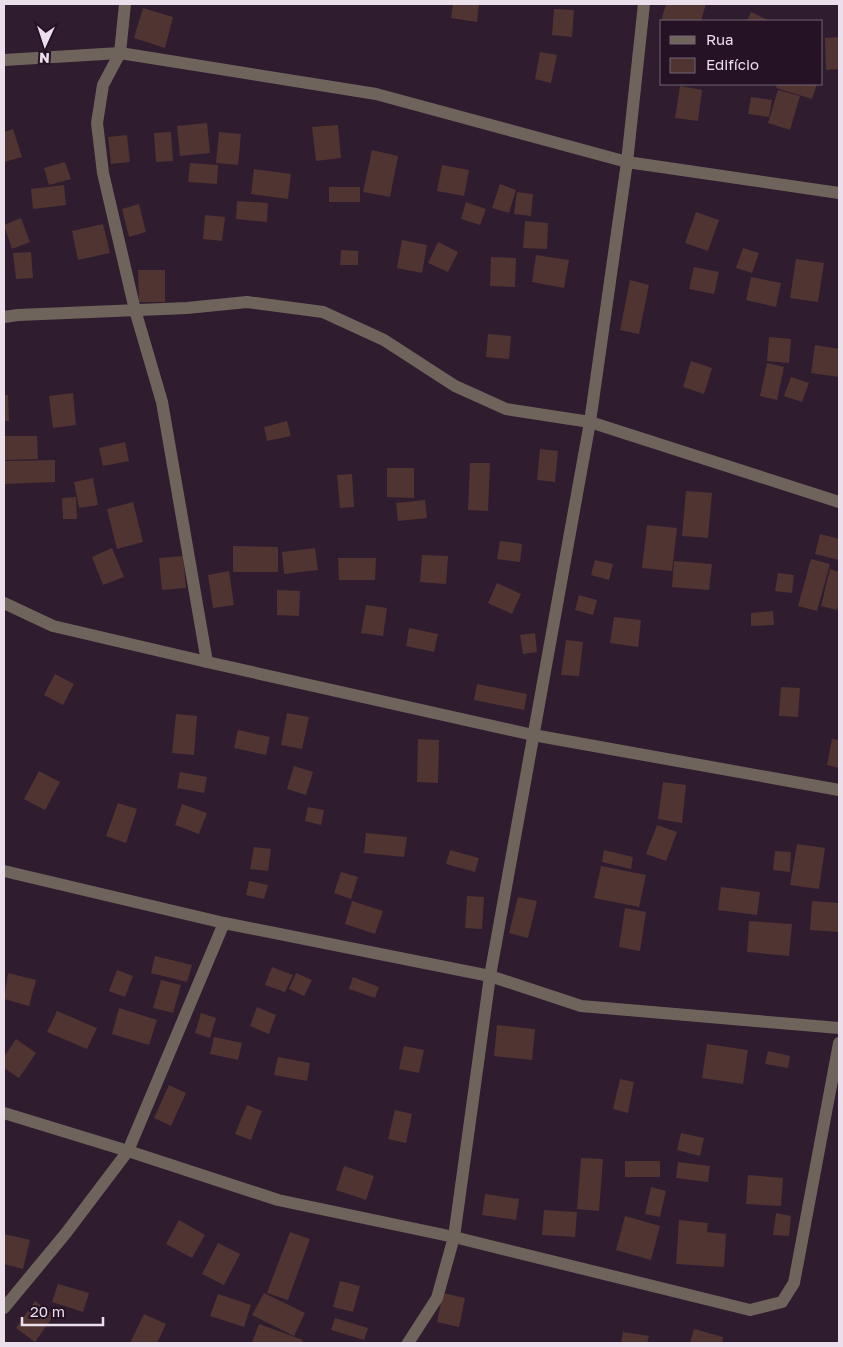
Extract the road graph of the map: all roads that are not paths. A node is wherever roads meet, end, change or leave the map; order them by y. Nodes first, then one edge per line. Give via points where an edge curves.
1 (125, 4) edge
2 (644, 4) edge
3 (120, 53) junction
4 (4, 60) edge
5 (627, 162) junction
6 (839, 192) edge
7 (135, 310) junction
8 (4, 318) edge
9 (590, 422) junction
10 (839, 502) edge
11 (4, 604) edge
12 (208, 662) junction
13 (532, 735) junction
14 (839, 790) edge
15 (4, 871) edge
16 (224, 923) junction
17 (490, 976) junction
18 (839, 1028) edge
19 (839, 1043) edge
20 (4, 1114) edge
21 (128, 1151) junction
22 (454, 1237) junction
23 (4, 1308) edge
24 (408, 1343) edge

1 - 3 street
2 - 5 street
3 - 4 street
3 - 5 street via 376,94
3 - 7 street via 103,85 98,123 103,173
5 - 6 street
5 - 9 street
7 - 8 street
7 - 9 street via 247,302 323,312 384,340 455,386 506,409
7 - 12 street via 162,402
9 - 10 street
9 - 13 street
11 - 12 street via 53,626
12 - 13 street
13 - 14 street
13 - 17 street
15 - 16 street
16 - 17 street
16 - 21 street
17 - 18 street via 581,1006
17 - 22 street
19 - 22 street via 794,1283 782,1302 750,1310
20 - 21 street
21 - 22 street via 278,1200
21 - 23 street
22 - 24 street via 436,1298

